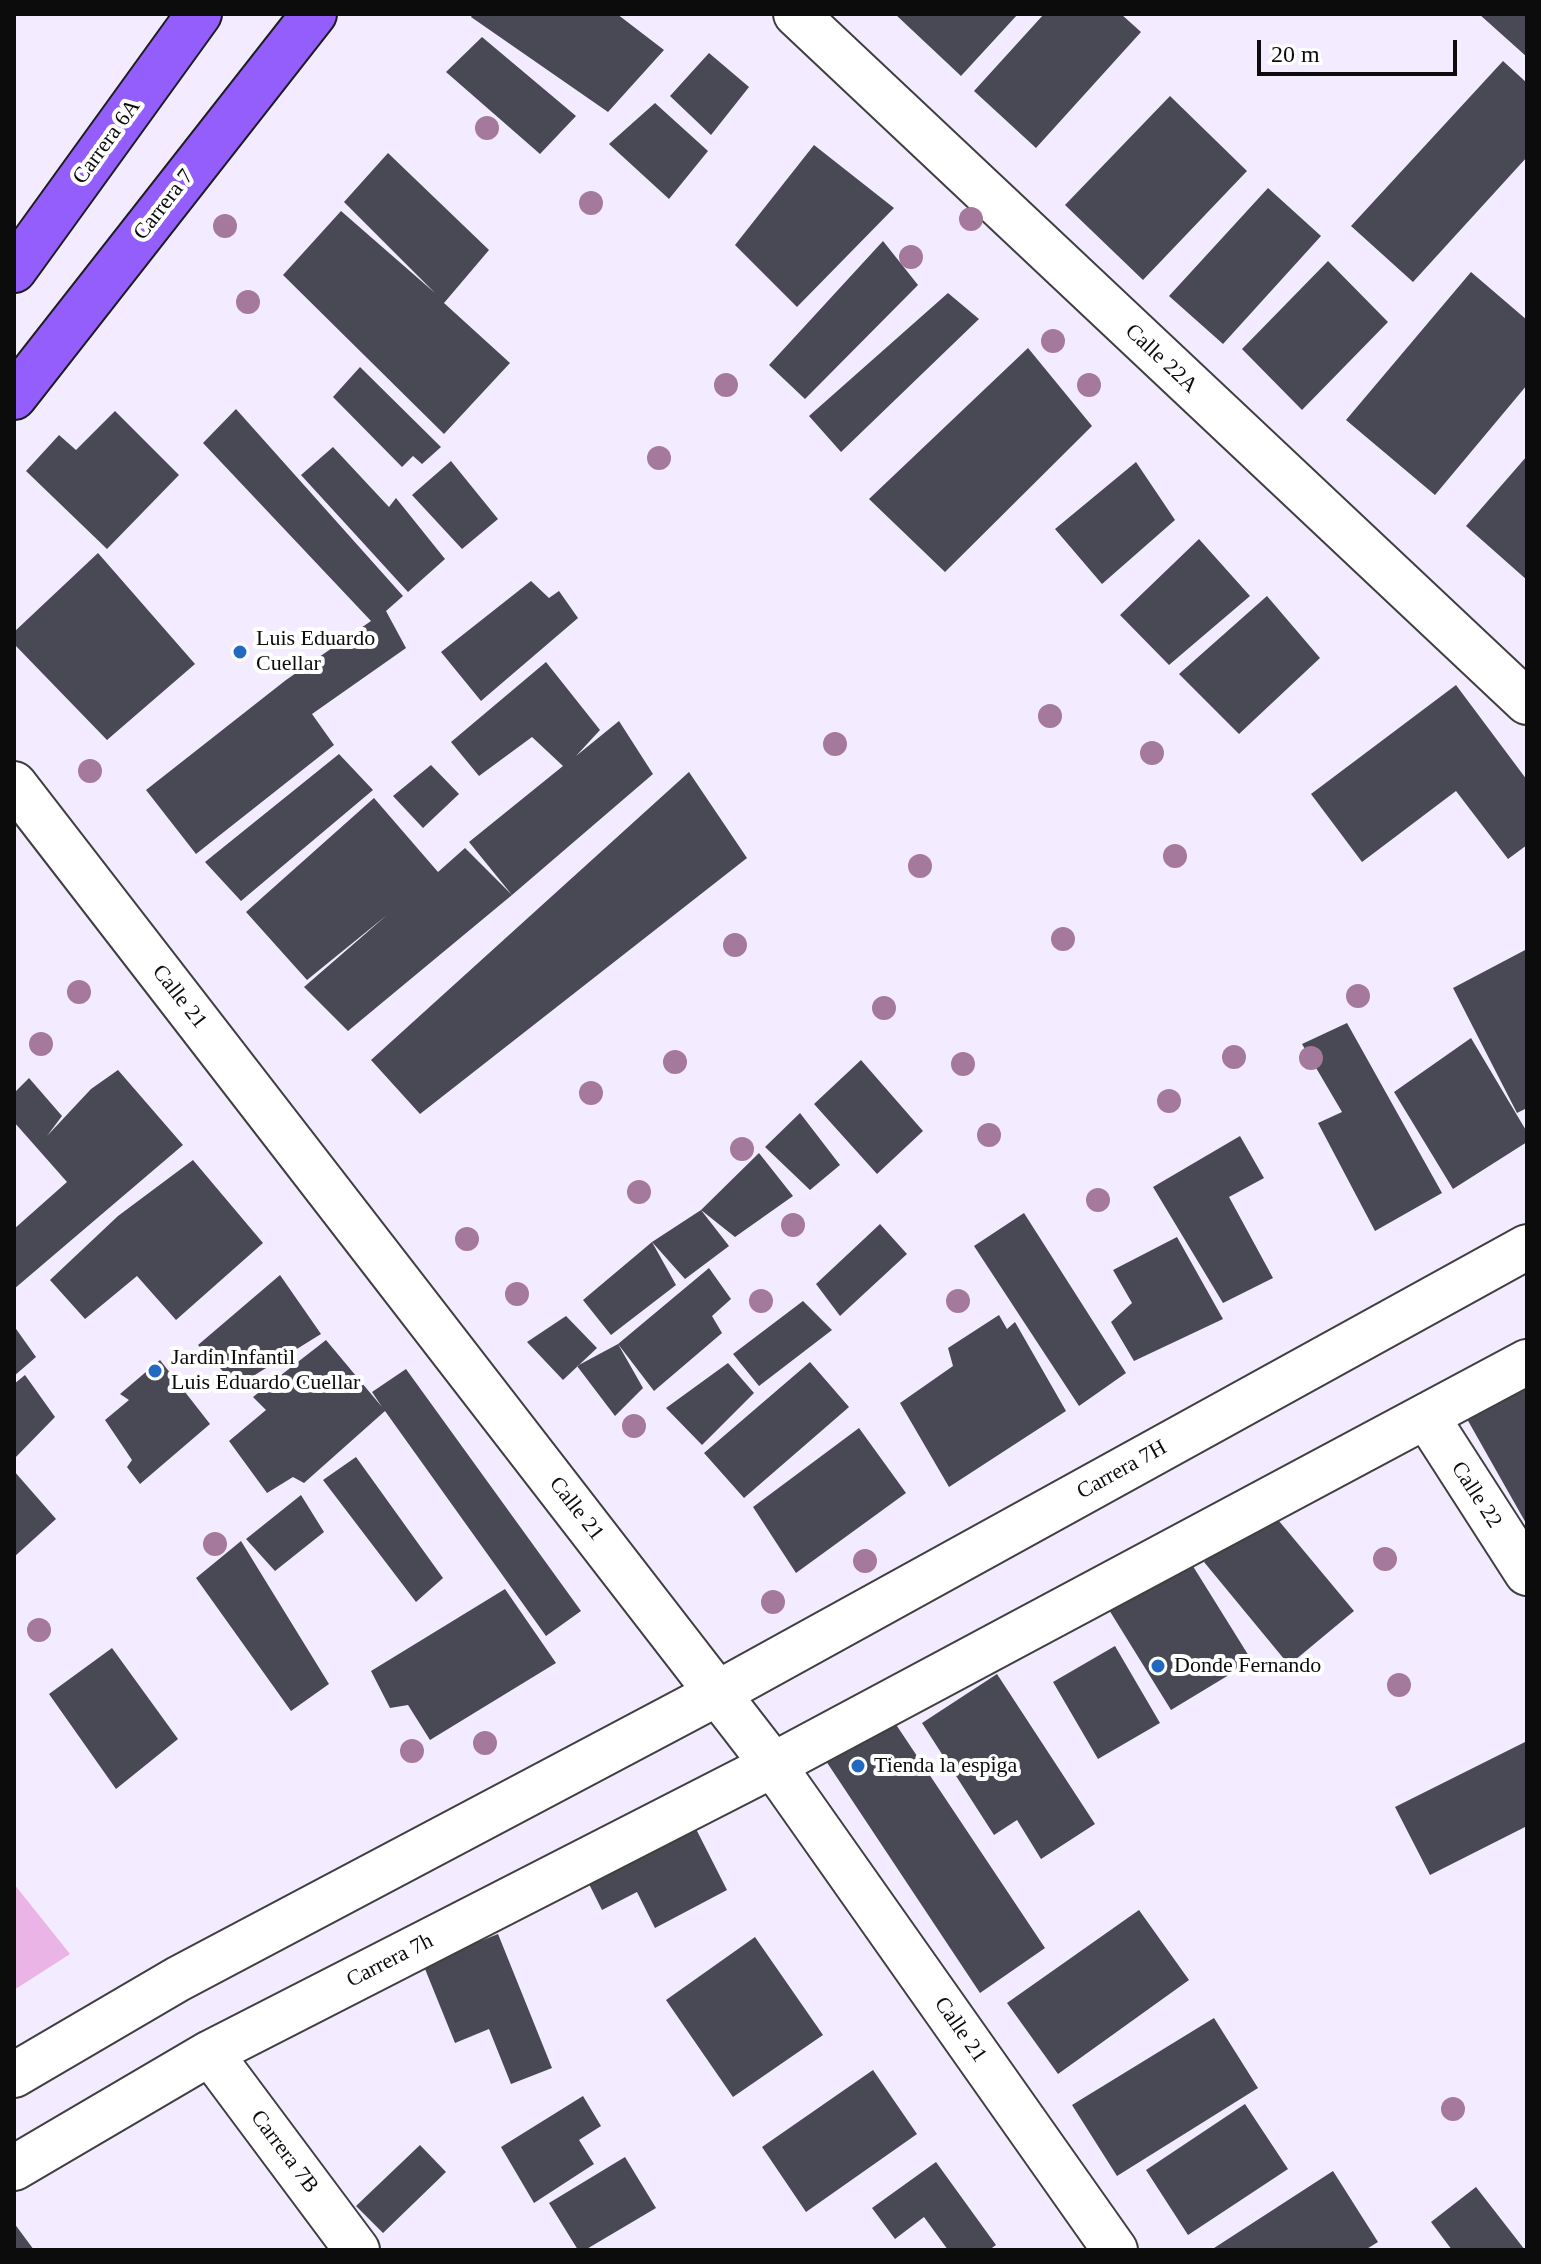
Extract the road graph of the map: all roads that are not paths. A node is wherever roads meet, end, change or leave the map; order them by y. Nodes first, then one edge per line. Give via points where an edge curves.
1 (199, 14) edge
2 (314, 14) edge
3 (796, 14) edge
4 (14, 270) edge
5 (14, 397) edge
6 (1527, 702) edge
7 (14, 784) edge
8 (1527, 1247) edge
9 (1527, 1362) edge
10 (1426, 1416) junction
11 (1527, 1573) edge
12 (718, 1693) junction
13 (773, 1765) junction
14 (210, 2053) junction
15 (14, 2075) edge
16 (14, 2168) edge
17 (357, 2250) edge
18 (1115, 2250) edge

1 - 4 main road, Carrera 6A
2 - 5 main road, Carrera 7
3 - 6 street, Calle 22A
7 - 12 street, Calle 21
8 - 12 street, Carrera 7H
9 - 10 street
10 - 11 street, Calle 22
10 - 13 street
12 - 13 street, Calle 21
12 - 15 street via 178,1979
13 - 14 street, Carrera 7h
13 - 18 street, Calle 21
14 - 16 street, Carrera 7h
14 - 17 street, Carrera 7B

